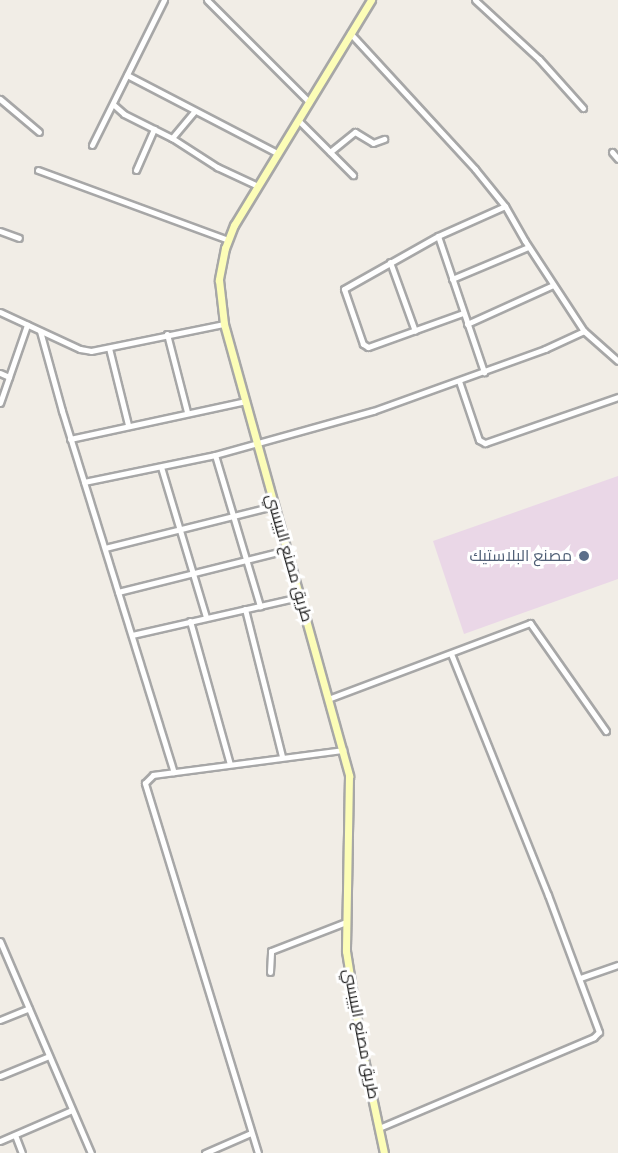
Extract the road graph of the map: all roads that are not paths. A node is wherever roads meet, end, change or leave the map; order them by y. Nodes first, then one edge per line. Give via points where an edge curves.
1 (164, 0) edge
2 (207, 0) edge
3 (371, 0) edge
4 (475, 0) edge
5 (350, 33) junction
6 (127, 75) junction
7 (0, 99) edge
8 (309, 102) junction
9 (114, 105) junction
10 (583, 108) dead end
11 (195, 111) junction
12 (298, 120) junction
13 (154, 129) junction
14 (39, 132) dead end
15 (172, 138) junction
16 (384, 139) dead end
17 (92, 145) dead end
18 (330, 152) junction
19 (612, 152) dead end
20 (278, 153) junction
21 (618, 159) edge
22 (38, 170) dead end
23 (136, 170) dead end
24 (353, 176) dead end
25 (258, 186) junction
26 (505, 206) junction
27 (0, 231) edge
28 (438, 236) junction
29 (19, 238) dead end
30 (228, 240) junction
31 (528, 246) junction
32 (390, 262) junction
33 (452, 279) junction
34 (553, 285) junction
35 (0, 312) edge
36 (463, 313) junction
37 (224, 324) junction
38 (467, 324) junction
39 (27, 325) junction
40 (584, 330) junction
41 (40, 331) junction
42 (415, 331) junction
43 (167, 334) junction
44 (109, 348) junction
45 (618, 361) edge
46 (484, 372) junction
47 (0, 373) edge
48 (9, 377) junction
49 (459, 381) junction
50 (618, 397) edge
51 (246, 401) junction
52 (0, 403) edge
53 (187, 412) junction
54 (128, 425) junction
55 (70, 439) junction
56 (257, 444) junction
57 (215, 455) junction
58 (161, 467) junction
59 (84, 482) junction
60 (274, 506) junction
61 (232, 517) junction
62 (180, 530) junction
63 (105, 548) junction
64 (287, 550) junction
65 (246, 562) junction
66 (193, 573) junction
67 (118, 592) junction
68 (299, 597) junction
69 (260, 606) junction
70 (245, 609) junction
71 (206, 617) junction
72 (190, 621) junction
73 (132, 635) junction
74 (451, 654) junction
75 (328, 699) junction
76 (606, 731) dead end
77 (343, 750) junction
78 (282, 756) junction
79 (230, 764) junction
80 (174, 772) junction
81 (346, 922) junction
82 (0, 941) edge
83 (618, 964) edge
84 (270, 972) dead end
85 (580, 978) junction
86 (29, 1008) junction
87 (0, 1020) edge
88 (50, 1056) junction
89 (0, 1076) edge
90 (72, 1110) junction
91 (379, 1128) junction
92 (251, 1133) junction
93 (15, 1135) junction
94 (0, 1141) edge
95 (22, 1153) edge
96 (91, 1153) edge
97 (205, 1153) edge
98 (258, 1153) edge
99 (384, 1153) edge

1 - 6 street
2 - 8 street
3 - 5 main road, طريق مصنع البيبسي
4 - 10 street via 539,59
5 - 8 main road, طريق مصنع البيبسي
5 - 26 street
6 - 9 street
6 - 11 street
7 - 14 street
8 - 12 main road, طريق مصنع البيبسي
9 - 13 street
9 - 17 street
11 - 15 street
11 - 20 street
12 - 18 street
12 - 20 main road, طريق مصنع البيبسي
13 - 15 street
13 - 23 street
15 - 25 street via 217,167
16 - 18 street via 374,142 355,132
18 - 24 street
19 - 21 street
20 - 25 main road, طريق مصنع البيبسي
22 - 30 street
25 - 30 main road, طريق مصنع البيبسي
26 - 28 street
26 - 31 street
27 - 29 street
28 - 32 street
28 - 33 street
30 - 37 main road, طريق مصنع البيبسي via 219,280
31 - 33 street
31 - 34 street
32 - 42 street
32 - 42 street via 346,286 344,292 352,316 363,344 368,347
33 - 36 street
34 - 38 street
34 - 40 street
35 - 39 street
36 - 38 street
36 - 42 street
37 - 43 street
37 - 51 main road, طريق مصنع البيبسي
38 - 46 street
39 - 41 street
39 - 48 street
40 - 45 street
40 - 46 street
41 - 44 street via 85,351
41 - 55 street
43 - 44 street
43 - 53 street
44 - 54 street
46 - 49 street
47 - 48 street
48 - 52 street
49 - 50 street via 478,440 484,443
49 - 56 street via 373,411
51 - 53 street
51 - 56 main road, طريق مصنع البيبسي
53 - 54 street
54 - 55 street
55 - 59 street
56 - 57 street
56 - 60 main road, طريق مصنع البيبسي
57 - 58 street
57 - 61 street
58 - 59 street
58 - 62 street
59 - 63 street
60 - 61 street
60 - 64 main road, طريق مصنع البيبسي
61 - 62 street
61 - 65 street
62 - 63 street
62 - 66 street
63 - 67 street
64 - 65 street
64 - 68 main road, طريق مصنع البيبسي
65 - 66 street
65 - 69 street
66 - 67 street
66 - 71 street
67 - 73 street
68 - 69 street
68 - 75 main road, طريق مصنع البيبسي
69 - 70 street
70 - 71 street
70 - 78 street
71 - 72 street
72 - 73 street
72 - 79 street
73 - 80 street
74 - 75 street
74 - 76 street via 530,623
74 - 85 street
75 - 77 main road, طريق مصنع البيبسي
77 - 78 street
77 - 81 main road, طريق مصنع البيبسي via 350,791
78 - 79 street
79 - 80 street
80 - 92 street via 153,775 145,783 146,789
81 - 84 street via 271,951
81 - 91 main road, طريق مصنع البيبسي via 350,985
82 - 86 street
83 - 85 street
85 - 91 street via 599,1028 594,1037
86 - 87 street
86 - 88 street
88 - 89 street
88 - 90 street
90 - 93 street
90 - 96 street
91 - 99 main road, طريق مصنع البيبسي
92 - 97 street
92 - 98 street
93 - 94 street
93 - 95 street

